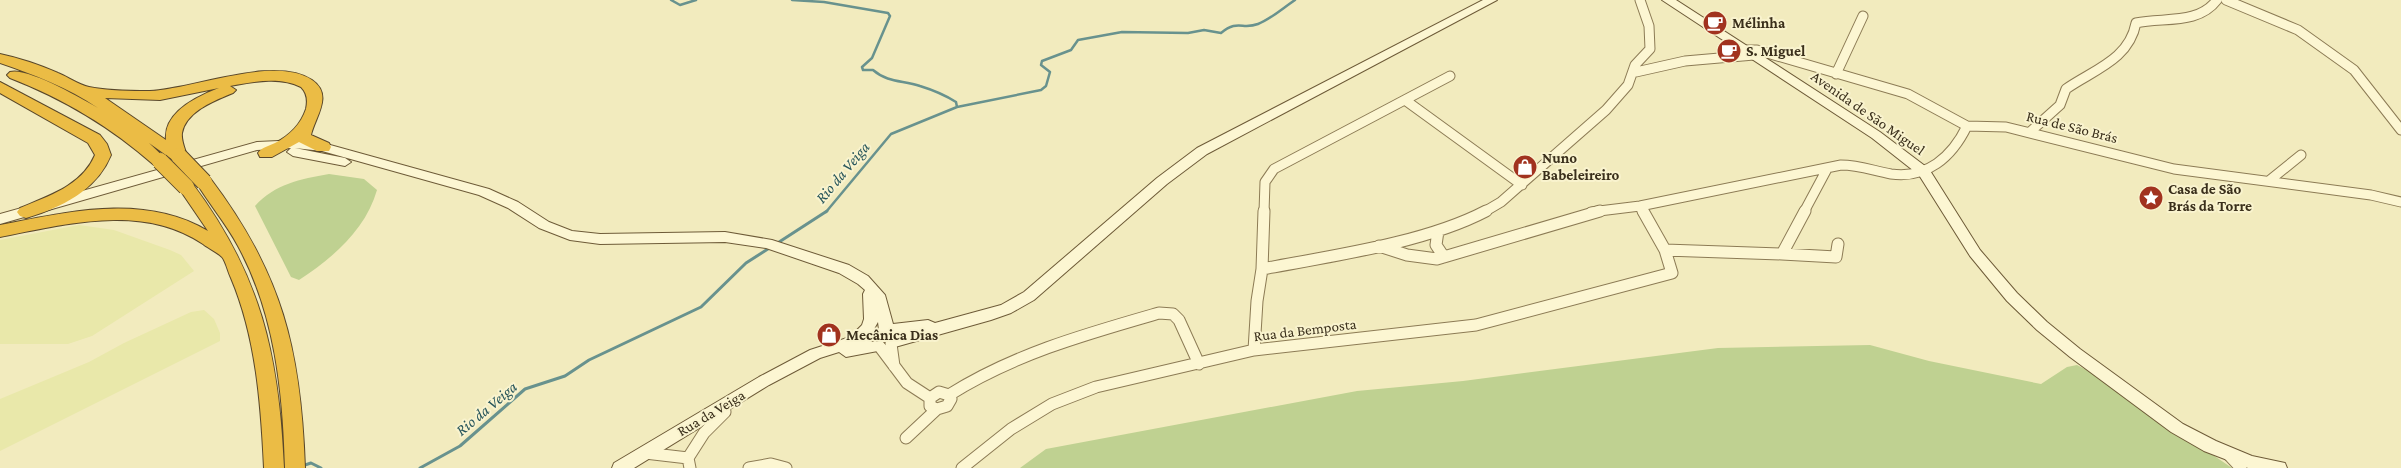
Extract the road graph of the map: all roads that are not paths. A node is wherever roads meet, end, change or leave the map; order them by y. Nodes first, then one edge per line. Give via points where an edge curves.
1 (1491, 0) edge
2 (1640, 0) edge
3 (1668, 0) edge
4 (2217, 0) edge
5 (2226, 0) edge
6 (1863, 16) dead end
7 (1750, 53) junction
8 (0, 58) edge
9 (0, 70) edge
10 (1636, 72) junction
11 (1836, 74) junction
12 (1450, 76) dead end
13 (0, 87) edge
14 (84, 91) junction
15 (1405, 100) junction
16 (1967, 126) junction
17 (2401, 130) edge
18 (2030, 132) junction
19 (292, 138) junction
20 (323, 147) joint
21 (262, 150) junction
22 (2301, 155) dead end
23 (179, 156) junction
24 (1827, 169) junction
25 (1924, 172) junction
26 (436, 180) junction
27 (2270, 180) junction
28 (1522, 185) junction
29 (2401, 202) edge
30 (1640, 206) junction
31 (26, 212) junction
32 (0, 219) edge
33 (0, 229) edge
34 (1438, 231) junction
35 (1838, 244) dead end
36 (1378, 246) junction
37 (1665, 250) junction
38 (227, 252) junction
39 (1782, 254) junction
40 (1444, 257) junction
41 (1262, 269) junction
42 (878, 315) junction
43 (914, 326) junction
44 (944, 326) junction
45 (884, 338) junction
46 (853, 341) junction
47 (1254, 350) junction
48 (804, 360) junction
49 (1199, 364) junction
50 (949, 395) junction
51 (930, 398) junction
52 (724, 406) junction
53 (937, 409) junction
54 (906, 438) dead end
55 (645, 453) junction
56 (2227, 453) junction
57 (689, 463) edge
58 (274, 468) edge
59 (295, 468) edge
60 (620, 468) edge
61 (750, 468) edge
62 (786, 468) edge
63 (962, 468) edge
64 (2241, 468) edge
65 (2279, 468) edge

1 - 44 main road via 1202,151 1162,181 1029,296 1006,309
2 - 10 street via 1649,26 1650,49 1635,65
3 - 7 main road, Avenida de São Miguel
4 - 18 street via 2205,13 2136,23 2134,33 2116,58 2066,89 2060,105
5 - 17 street via 2298,30 2354,70
6 - 11 street
7 - 10 street, Rua de São Brás
7 - 11 street, Rua de São Brás via 1758,50
7 - 25 main road, Avenida de São Miguel via 1896,149
8 - 14 highway
9 - 38 highway, bridge via 88,108 126,133 186,187 207,214
10 - 28 street via 1601,115
11 - 16 street, Rua de São Brás via 1908,94
12 - 15 street
13 - 31 highway via 94,139 103,155 96,170 78,186
14 - 19 highway via 128,96 160,95 251,79 284,77 304,82 314,92 316,105
14 - 23 highway
15 - 28 street
15 - 41 street via 1274,168 1265,182
16 - 18 street, Rua de São Brás via 2006,127
16 - 25 street via 1948,157
18 - 27 street, Rua de São Brás via 2174,169
19 - 20 highway via 303,135 306,140
19 - 21 highway
19 - 23 highway via 306,102 300,90 274,82 239,87 205,100 181,120 174,134
19 - 26 main road
20 - 26 main road
21 - 31 main road
21 - 33 main road
22 - 27 street
23 - 59 highway, bridge via 222,204 247,243 267,290 288,370
24 - 25 street via 1857,164 1892,174
24 - 30 street
24 - 39 street
25 - 56 main road, Avenida de São Miguel via 1975,254 2042,326 2177,428
26 - 42 main road via 484,192 513,205 544,225 570,235 600,239 725,237 767,243 844,269 862,280
27 - 29 street, Rua de São Brás via 2371,194
28 - 34 street via 1486,213
30 - 37 street
30 - 40 street via 1592,212
31 - 32 main road
33 - 38 highway via 68,219 135,216 184,226
34 - 36 street
34 - 40 street via 1435,240
35 - 39 street via 1836,256
36 - 40 street via 1421,259
36 - 41 street
37 - 39 street
37 - 47 street, Rua da Bemposta via 1672,273 1476,325
38 - 58 highway via 247,298 266,370
41 - 47 street
42 - 43 main road
42 - 45 main road
42 - 46 main road
43 - 44 main road
43 - 45 main road
44 - 45 main road
45 - 46 main road, Rua da Veiga
45 - 48 main road, Rua da Veiga
45 - 51 street via 895,370 913,389
46 - 48 main road, Rua da Veiga
47 - 49 street, Rua da Bemposta
48 - 52 main road, Rua da Veiga
49 - 50 street via 1179,320 1173,314 1159,313 1042,347 976,376
49 - 63 street, Rua da Bemposta via 1096,387 1052,404 1011,429
50 - 51 street via 939,392
50 - 53 street via 950,404
51 - 53 street via 930,406
52 - 55 main road, Rua da Veiga
52 - 57 street via 725,412 704,428
53 - 54 street
55 - 57 street via 651,456 674,455
55 - 60 main road, Rua da Veiga
56 - 64 street
56 - 65 main road, Avenida de São Miguel
61 - 62 street via 771,464

